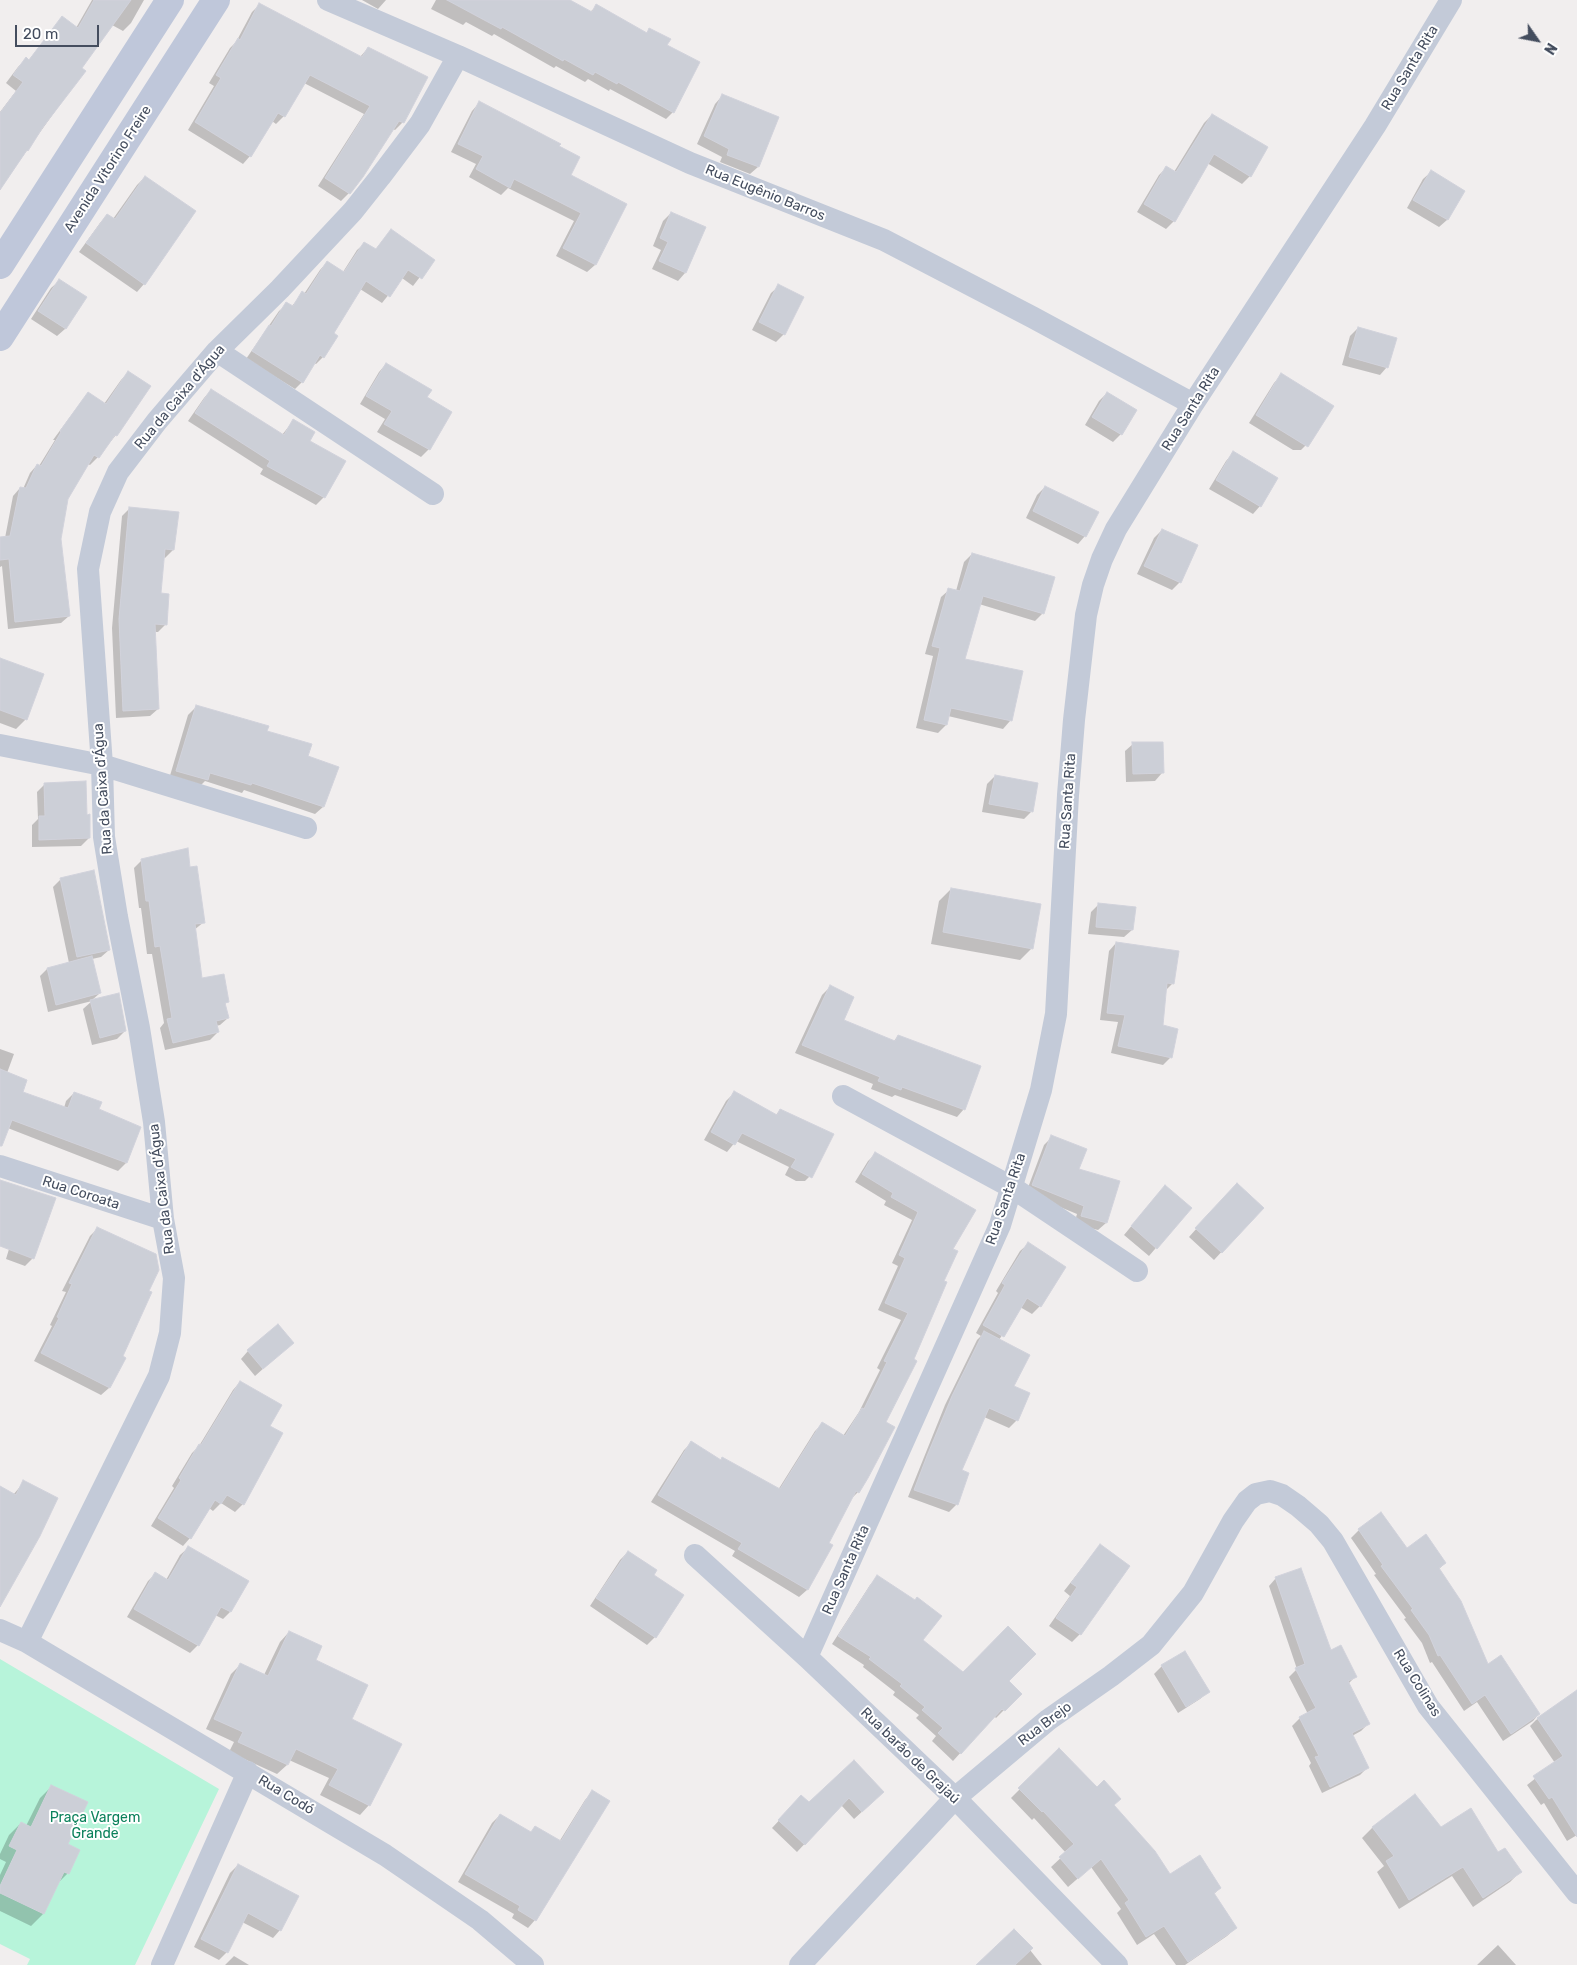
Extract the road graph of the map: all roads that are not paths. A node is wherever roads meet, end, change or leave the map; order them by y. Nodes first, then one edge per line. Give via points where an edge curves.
1 (170, 0) edge
2 (216, 0) edge
3 (328, 0) edge
4 (1451, 0) edge
5 (458, 56) junction
6 (0, 265) edge
7 (0, 337) edge
8 (218, 351) junction
9 (1193, 404) junction
10 (433, 494) dead end
11 (0, 745) edge
12 (102, 765) junction
13 (306, 828) dead end
14 (844, 1096) dead end
15 (0, 1166) edge
16 (1012, 1188) junction
17 (163, 1219) junction
18 (1137, 1271) dead end
19 (1282, 1495) joint
20 (695, 1554) dead end
21 (0, 1630) edge
22 (27, 1642) junction
23 (807, 1657) junction
24 (248, 1772) junction
25 (955, 1798) junction
26 (1577, 1893) edge
27 (162, 1965) edge
28 (533, 1965) edge
29 (800, 1965) edge
30 (1117, 1965) edge

1 - 6 street
2 - 7 street, Avenida Vitorino Freire
3 - 5 street, Rua Eugênio Barros
4 - 9 street, Rua Santa Rita via 1369,134
5 - 8 street, Rua da Caixa d'Água via 420,124 369,191 280,289
5 - 9 street, Rua Eugênio Barros via 690,163 884,240
8 - 10 street
8 - 12 street, Rua da Caixa d'Água via 118,472 100,512 88,569
9 - 16 street, Rua Santa Rita via 1116,529 1091,593 1074,720 1056,1014 1041,1090
11 - 12 street
12 - 13 street
12 - 17 street, Rua da Caixa d'Água via 104,836 154,1122
14 - 16 street
15 - 17 street, Rua Coroata
16 - 18 street
16 - 23 street, Rua Santa Rita via 1000,1225
17 - 22 street, Rua da Caixa d'Água via 174,1278 170,1333 159,1376
19 - 25 street, Rua Brejo via 1270,1491 1256,1494 1247,1501 1193,1593 1150,1644 1048,1720
19 - 26 street, Rua Colinas via 1319,1524 1333,1542 1428,1706
20 - 23 street, Rua barão de Grajaú
21 - 22 street, Rua Codó
22 - 24 street, Rua Codó
23 - 25 street, Rua barão de Grajaú
24 - 27 street
24 - 28 street, Rua Codó via 385,1855 480,1920
25 - 29 street, Rua Brejo
25 - 30 street, Rua barão de Grajaú

